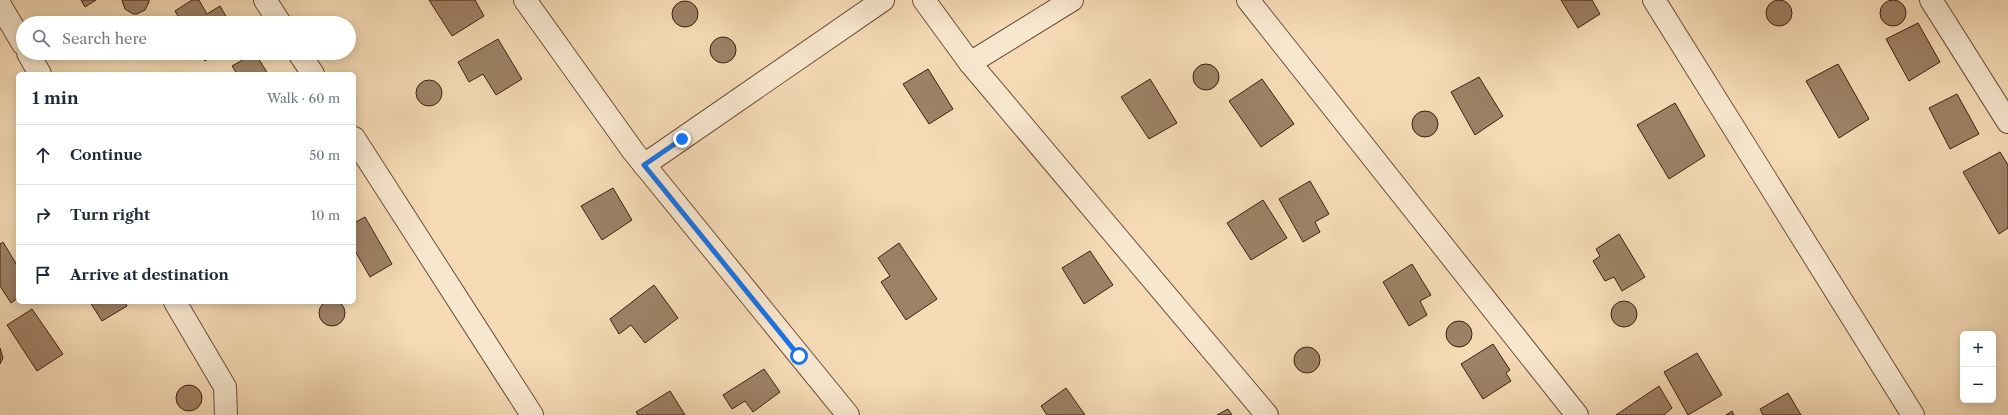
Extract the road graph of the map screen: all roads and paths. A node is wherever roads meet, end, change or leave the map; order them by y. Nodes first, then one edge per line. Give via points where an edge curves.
1 (265, 0) edge
2 (525, 0) edge
3 (883, 0) edge
4 (924, 0) edge
5 (1072, 0) edge
6 (1248, 0) edge
7 (1654, 0) edge
8 (1931, 0) edge
9 (0, 5) edge
10 (275, 16) edge
11 (16, 32) edge
12 (32, 60) edge
13 (304, 60) edge
14 (970, 63) junction
15 (39, 72) edge
16 (312, 72) edge
17 (2008, 122) edge
18 (356, 141) edge
19 (644, 165) junction
20 (176, 304) edge
21 (226, 415) edge
22 (532, 415) edge
23 (848, 415) edge
24 (1267, 415) edge
25 (1577, 415) edge
26 (1913, 415) edge

1 - 10 street
2 - 19 street
3 - 19 street
4 - 14 street
5 - 14 street
6 - 25 street
7 - 26 street
8 - 17 street
9 - 11 street
12 - 15 street
13 - 16 street
14 - 24 street
18 - 22 street
19 - 23 street
20 - 21 street via 225,387

